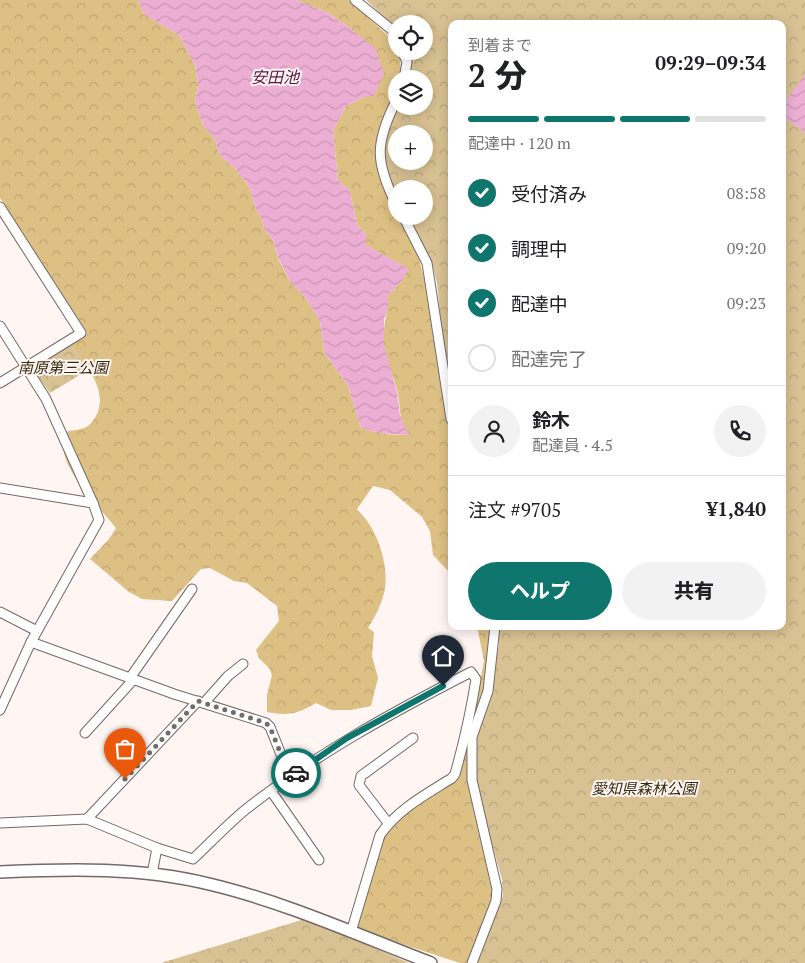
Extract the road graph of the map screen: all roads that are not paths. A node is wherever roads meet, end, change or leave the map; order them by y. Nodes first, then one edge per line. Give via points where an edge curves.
1 (356, 0) edge
2 (388, 27) edge
3 (389, 115) edge
4 (388, 188) edge
5 (0, 207) edge
6 (408, 225) edge
7 (0, 326) edge
8 (26, 366) junction
9 (0, 383) edge
10 (448, 400) edge
11 (0, 488) edge
12 (92, 503) junction
13 (192, 589) dead end
14 (0, 612) edge
15 (495, 630) edge
16 (37, 631) junction
17 (31, 642) junction
18 (243, 664) dead end
19 (132, 678) junction
20 (201, 702) junction
21 (0, 710) edge
22 (85, 733) dead end
23 (469, 736) junction
24 (413, 738) dead end
25 (290, 777) junction
26 (271, 791) junction
27 (87, 820) junction
28 (0, 823) edge
29 (388, 823) junction
30 (157, 848) junction
31 (319, 860) dead end
32 (0, 872) edge
33 (152, 874) junction
34 (351, 932) junction
35 (431, 963) edge
36 (472, 963) edge

1 - 2 street
3 - 4 street via 379,150
5 - 8 street via 81,333
6 - 10 street via 427,263
7 - 8 street
8 - 9 street
8 - 12 street via 46,399
11 - 12 street
12 - 16 street via 98,520
13 - 19 street
14 - 16 street
15 - 23 street via 488,691
16 - 17 street
17 - 19 street
17 - 21 street
18 - 20 street
19 - 20 street
19 - 22 street
20 - 25 street via 266,723
20 - 27 street
23 - 25 street via 476,678 471,672 347,738
23 - 29 street via 452,778 402,810
23 - 36 street via 472,780 497,889 496,901
24 - 29 street via 361,776 359,785
25 - 26 street
26 - 30 street via 192,859
26 - 31 street
27 - 28 street
27 - 30 street
29 - 34 street via 380,836
30 - 33 street
32 - 33 street via 88,870
33 - 34 street via 261,898
34 - 35 street

